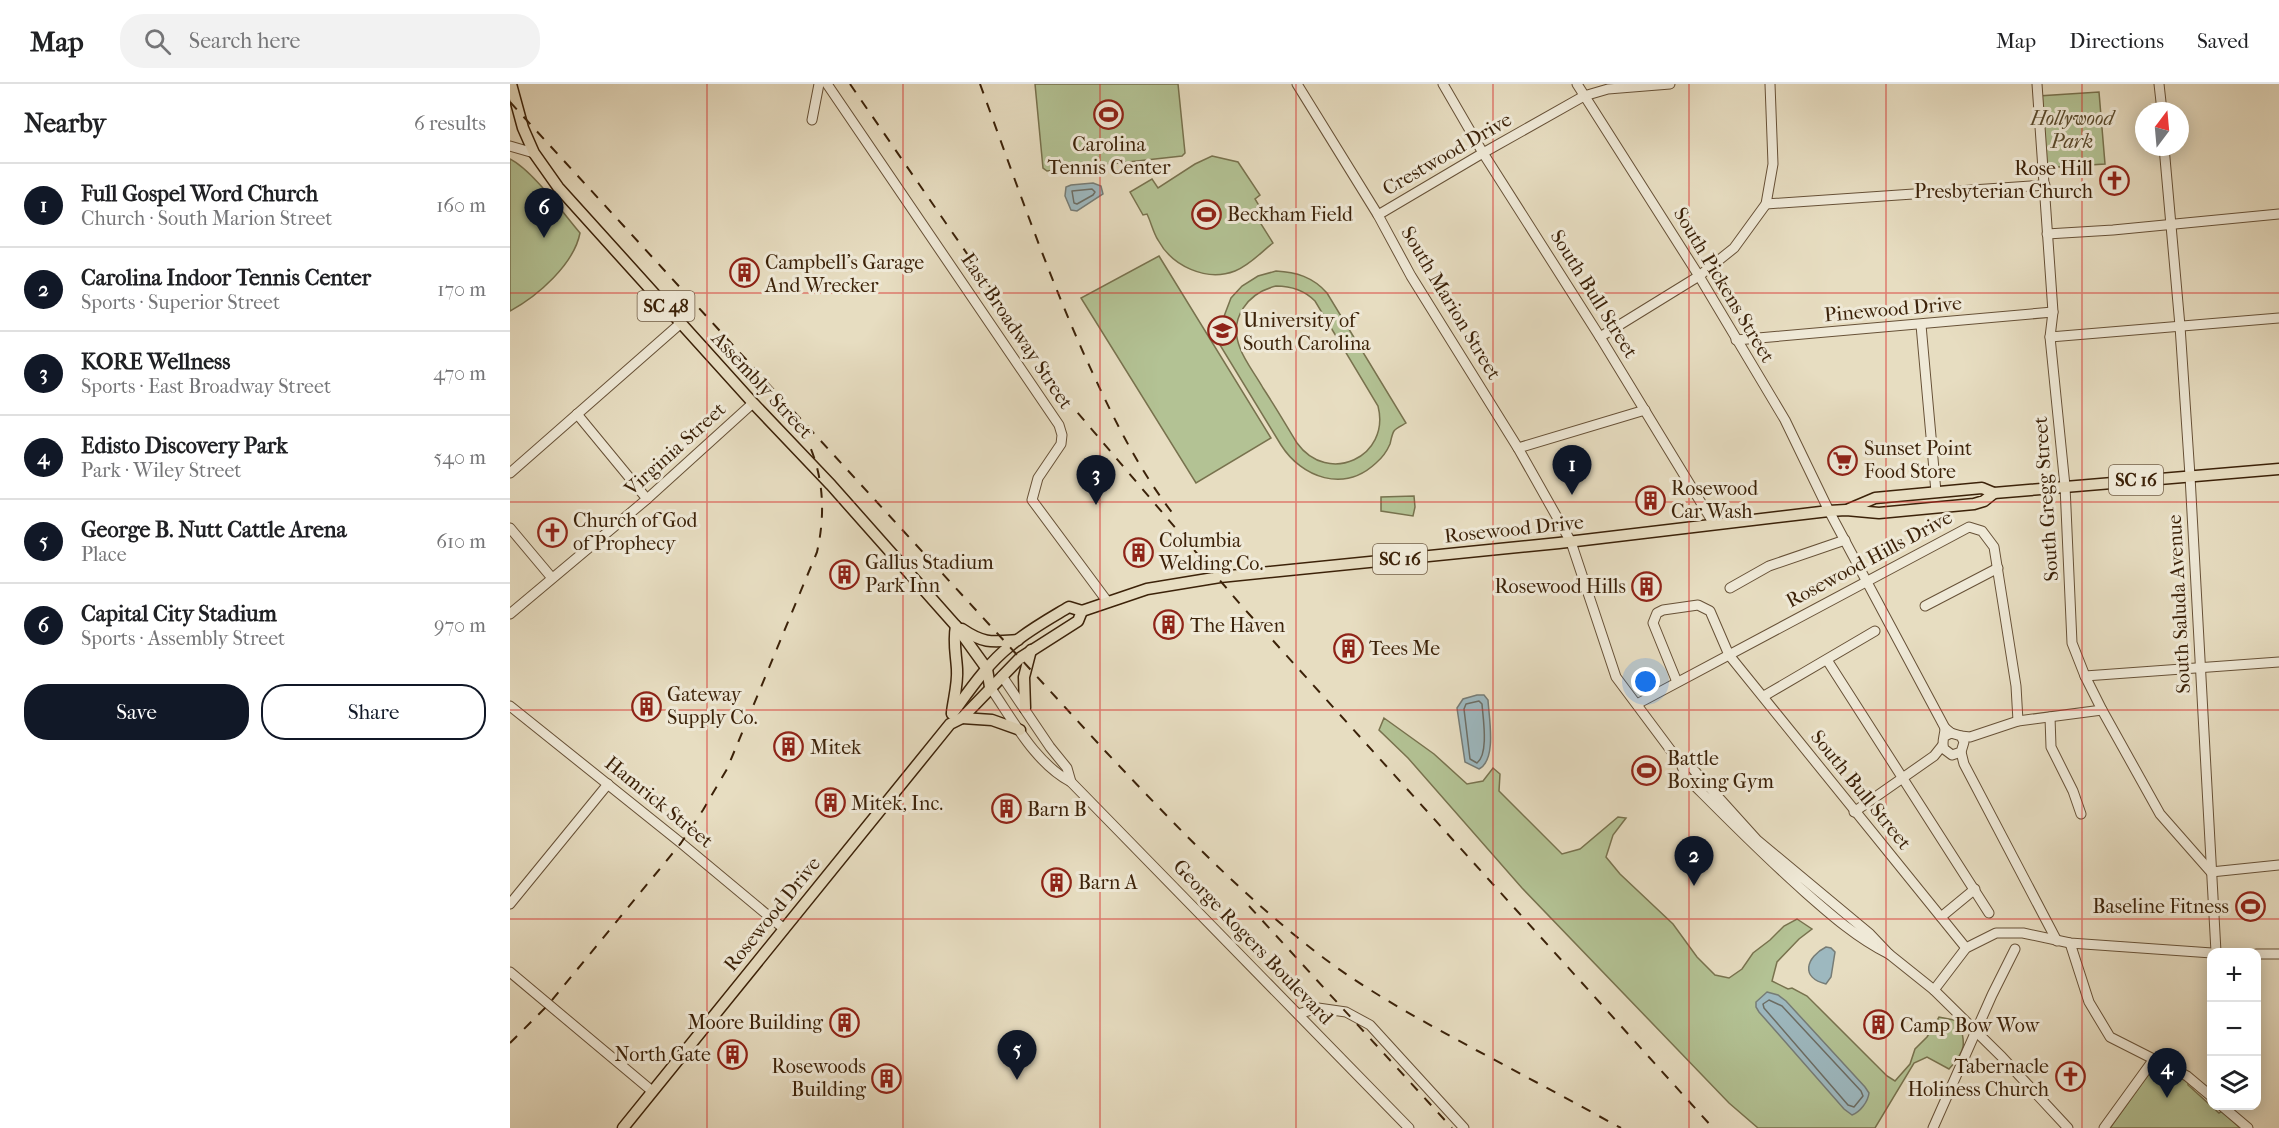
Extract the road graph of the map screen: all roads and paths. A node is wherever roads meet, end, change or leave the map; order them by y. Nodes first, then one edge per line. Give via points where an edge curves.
1 (512, 84) edge
2 (819, 84) edge
3 (827, 84) edge
4 (1298, 84) edge
5 (1443, 84) edge
6 (1577, 84) edge
7 (1670, 84) edge
8 (1770, 84) edge
9 (2037, 84) edge
10 (2159, 84) edge
11 (1584, 96) junction
12 (2161, 102) edge
13 (812, 120) dead end
14 (510, 146) edge
15 (534, 153) junction
16 (1483, 153) junction
17 (2165, 156) edge
18 (2045, 185) junction
19 (1766, 204) junction
20 (2279, 214) edge
21 (1378, 215) junction
22 (2170, 225) junction
23 (2047, 234) junction
24 (1699, 276) junction
25 (2053, 312) junction
26 (2279, 318) edge
27 (681, 323) junction
28 (1921, 325) junction
29 (2180, 326) junction
30 (1600, 337) junction
31 (2050, 337) junction
32 (1736, 340) junction
33 (753, 403) junction
34 (1645, 410) junction
35 (577, 414) junction
36 (1518, 448) junction
37 (2279, 469) edge
38 (510, 472) edge
39 (2190, 476) junction
40 (2065, 486) junction
41 (1936, 492) junction
42 (1994, 493) junction
43 (647, 499) junction
44 (1846, 510) junction
45 (1829, 512) junction
46 (1714, 524) junction
47 (510, 528) edge
48 (1845, 540) junction
49 (1571, 542) junction
50 (1998, 568) junction
51 (552, 578) junction
52 (1866, 581) junction
53 (1730, 588) dead end
54 (1107, 601) junction
55 (1925, 606) dead end
56 (1082, 611) junction
57 (510, 614) edge
58 (956, 626) junction
59 (1875, 631) dead end
60 (1018, 640) junction
61 (1031, 650) junction
62 (1729, 655) junction
63 (1827, 660) junction
64 (2279, 662) edge
65 (2200, 668) junction
66 (987, 669) junction
67 (1002, 675) junction
68 (2085, 676) junction
69 (1677, 682) junction
70 (990, 687) junction
71 (1764, 696) junction
72 (1637, 704) junction
73 (510, 706) edge
74 (1025, 708) junction
75 (2102, 710) junction
76 (2050, 717) junction
77 (955, 719) junction
78 (2018, 721) junction
79 (1020, 730) junction
80 (1953, 744) junction
81 (1904, 777) junction
82 (1071, 782) junction
83 (608, 784) junction
84 (1854, 812) junction
85 (2081, 814) dead end
86 (2279, 865) edge
87 (2211, 872) junction
88 (1975, 889) junction
89 (510, 904) edge
90 (1989, 913) dead end
91 (1941, 917) junction
92 (783, 928) junction
93 (2058, 941) junction
94 (2070, 943) junction
95 (1966, 948) junction
96 (2216, 948) edge
97 (2015, 949) dead end
98 (2207, 953) edge
99 (2261, 954) edge
100 (2279, 954) edge
101 (510, 972) edge
102 (1934, 990) junction
103 (1298, 1014) junction
104 (1977, 1031) junction
105 (2154, 1059) junction
106 (652, 1091) junction
107 (2207, 1094) edge
108 (2227, 1110) edge
109 (622, 1128) edge
110 (1409, 1128) edge
111 (1464, 1128) edge
112 (1933, 1128) edge
113 (2068, 1128) edge
114 (2104, 1128) edge
115 (2248, 1128) edge

1 - 15 main road, Assembly Street / SC 48
2 - 13 street
3 - 54 street, East Broadway Street via 1059,425 1061,444 1038,478 1032,500
4 - 21 street, South Marion Street
5 - 16 street, South Bull Street
6 - 11 street, South Pickens Street
7 - 11 street, Crestwood Drive via 1608,89
8 - 19 street via 1773,164
9 - 18 street, South Gregg Street
10 - 12 street
11 - 16 street, Crestwood Drive
11 - 24 street, South Pickens Street
14 - 15 street
15 - 27 main road, Assembly Street / SC 48 via 558,187
16 - 21 street, Crestwood Drive
16 - 30 street, South Bull Street
17 - 22 street, South Saluda Avenue
18 - 19 street
18 - 23 street, South Gregg Street
19 - 24 street via 1734,248
20 - 22 street
21 - 36 street, South Marion Street via 1411,276
22 - 23 street
22 - 29 street, South Saluda Avenue
23 - 25 street, South Gregg Street
24 - 30 street
24 - 32 street, South Pickens Street
25 - 28 street, Pinewood Drive
25 - 31 street, South Gregg Street
26 - 29 street
27 - 33 main road, Assembly Street / SC 48
27 - 35 street
28 - 32 street, Pinewood Drive
28 - 41 street
29 - 31 street
29 - 39 street, South Saluda Avenue
30 - 34 street, South Bull Street
31 - 40 street, South Gregg Street
32 - 45 street, South Pickens Street via 1785,420
33 - 43 street, Virginia Street
33 - 58 main road, Assembly Street / SC 48
34 - 36 street
34 - 46 street, South Bull Street
35 - 38 street
35 - 43 street
36 - 49 street, South Marion Street
37 - 39 main road, Rosewood Drive / SC 16
39 - 40 main road, Rosewood Drive / SC 16
39 - 65 street, South Saluda Avenue
40 - 42 main road, Rosewood Drive / SC 16
40 - 68 street, South Gregg Street via 2072,643
41 - 42 main road, Rosewood Drive / SC 16 via 1982,488
41 - 44 main road, Rosewood Drive / SC 16 via 1875,498
42 - 44 main road, Rosewood Drive / SC 16 via 1974,504 1879,513
43 - 51 street, Virginia Street
44 - 45 main road, Rosewood Drive / SC 16
45 - 46 main road, Rosewood Drive / SC 16
45 - 48 street
46 - 49 main road, Rosewood Drive / SC 16
47 - 51 street
48 - 52 street
48 - 53 street via 1769,566
49 - 54 main road, Rosewood Drive / SC 16 via 1220,577 1147,589
49 - 72 street, South Marion Street via 1616,677
50 - 52 street, Rosewood Hills Drive via 1988,538 1982,531 1969,527
50 - 55 street
50 - 78 street, Rosewood Hills Drive
51 - 57 street, Virginia Street
52 - 62 street, Rosewood Hills Drive
52 - 80 street
54 - 56 main road, Rosewood Drive / SC 16
56 - 60 main road, Rosewood Drive / SC 16 via 1069,607
56 - 61 main road, Rosewood Drive / SC 16 via 1078,621
58 - 60 main road via 987,642
58 - 66 main road, Assembly Street / SC 48
58 - 77 main road
59 - 63 street
60 - 66 main road, Rosewood Drive / SC 16
61 - 67 main road, Rosewood Drive / SC 16
61 - 74 main road via 1024,677
62 - 69 street, Rosewood Hills Drive
62 - 69 street via 1710,611 1698,605 1662,610 1653,623
62 - 71 street, South Bull Street
63 - 71 street
63 - 81 street
64 - 65 street
65 - 68 street
65 - 87 street, South Saluda Avenue
66 - 67 main road
66 - 70 main road, Assembly Street
66 - 77 main road, Rosewood Drive / SC 16
67 - 70 main road, Rosewood Drive
67 - 74 street, George Rogers Boulevard
68 - 75 street, South Gregg Street
69 - 72 street, Rosewood Hills Drive
70 - 77 main road, Rosewood Drive
70 - 79 street, George Rogers Boulevard
71 - 84 street, South Bull Street
72 - 102 street, South Marion Street via 1681,764 1686,777 1752,845 1839,922 1889,954
73 - 83 street, Hamrick Street
74 - 82 street, George Rogers Boulevard via 1067,768
75 - 76 street
75 - 87 street, South Gregg Street via 2160,814
76 - 78 street
76 - 85 street via 2051,747
77 - 79 main road via 992,720
77 - 92 main road, Rosewood Drive
78 - 80 street
79 - 82 street, George Rogers Boulevard via 1058,776
80 - 81 street
80 - 93 street
81 - 84 street
81 - 88 street
82 - 103 street, George Rogers Boulevard
83 - 89 street
83 - 92 street, Hamrick Street
84 - 91 street, South Bull Street
86 - 87 street
87 - 96 street, South Saluda Avenue
88 - 90 street
88 - 91 street
91 - 95 street, South Bull Street
92 - 106 main road, Rosewood Drive
93 - 94 street
93 - 95 street via 2022,933 1996,933
94 - 98 street
94 - 105 street via 2089,1002 2110,1037
95 - 102 street
97 - 104 street
99 - 100 street
101 - 106 street
102 - 104 street, South Marion Street
103 - 110 street, George Rogers Boulevard
103 - 111 street via 1318,1008 1346,1012 1370,1025
104 - 112 street
104 - 113 street, South Marion Street
105 - 107 street via 2187,1076
105 - 114 street
106 - 109 main road, Rosewood Drive
108 - 115 street

